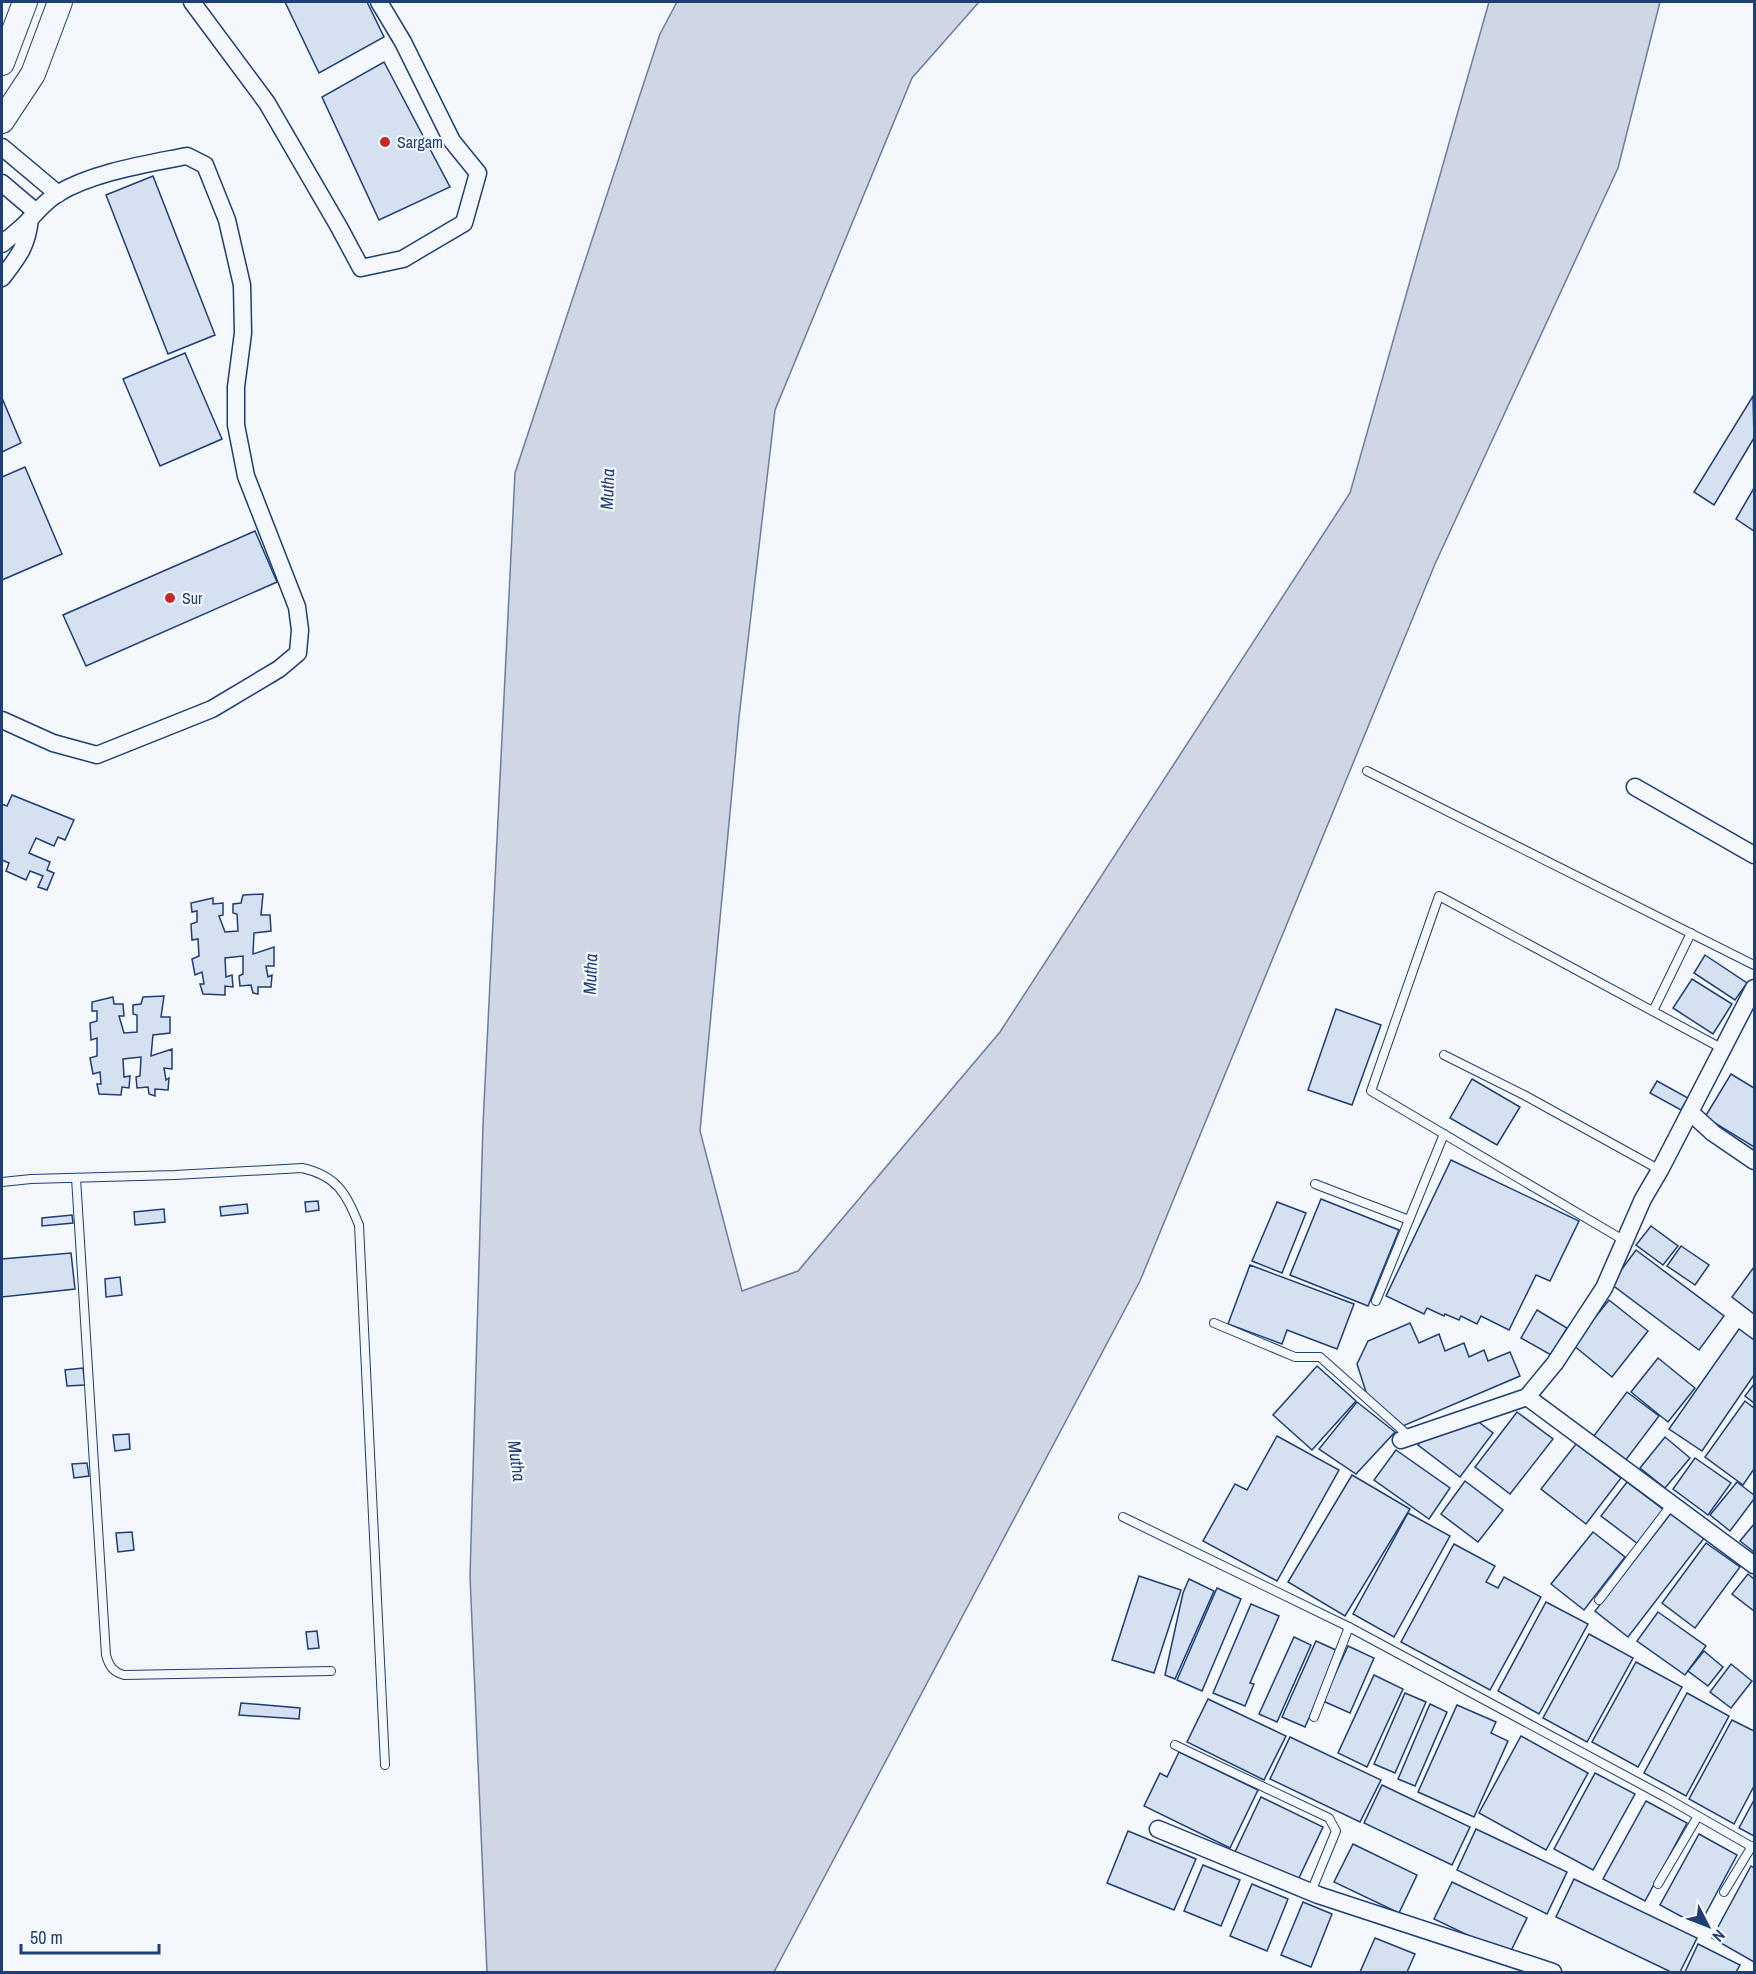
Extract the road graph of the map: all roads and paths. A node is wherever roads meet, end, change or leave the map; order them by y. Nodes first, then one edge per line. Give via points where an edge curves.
1 (25, 2) edge
2 (60, 2) edge
3 (192, 2) edge
4 (379, 2) edge
5 (2, 63) edge
6 (2, 121) edge
7 (2, 147) edge
8 (2, 183) edge
9 (58, 194) junction
10 (32, 215) junction
11 (2, 244) edge
12 (2, 278) edge
13 (2, 720) edge
14 (1367, 771) dead end
15 (1635, 787) dead end
16 (1755, 855) edge
17 (1691, 933) junction
18 (1755, 965) edge
19 (1755, 988) edge
20 (1653, 1011) junction
21 (1723, 1049) junction
22 (1444, 1055) dead end
23 (1690, 1112) junction
24 (1444, 1134) junction
25 (1755, 1161) edge
26 (1660, 1170) junction
27 (76, 1178) junction
28 (2, 1182) edge
29 (1315, 1184) dead end
30 (1409, 1220) junction
31 (1625, 1241) junction
32 (1376, 1301) dead end
33 (1214, 1323) dead end
34 (1527, 1397) junction
35 (1405, 1439) joint
36 (1672, 1504) junction
37 (1124, 1517) dead end
38 (1755, 1565) edge
39 (1599, 1600) dead end
40 (1349, 1627) junction
41 (331, 1671) dead end
42 (1314, 1717) dead end
43 (1175, 1745) dead end
44 (385, 1765) dead end
45 (1698, 1816) junction
46 (1158, 1829) dead end
47 (1753, 1847) edge
48 (1658, 1884) dead end
49 (1311, 1892) junction
50 (1724, 1892) dead end
51 (1553, 1972) edge

1 - 5 street
2 - 6 street via 33,74
3 - 4 street via 267,103 361,268 403,259 464,223 478,173 452,141
7 - 9 street
8 - 10 street
9 - 10 street
9 - 13 street via 117,171 177,158 188,156 205,165 228,220 242,285 243,333 236,424 246,476 297,607 298,653 279,669 212,709 97,755 53,743
10 - 11 street
10 - 12 street via 22,252
14 - 17 lane
15 - 16 street
17 - 18 lane
17 - 20 lane
19 - 21 street
20 - 21 lane
20 - 24 lane via 1439,896 1371,1090
21 - 23 street
22 - 26 lane
23 - 25 street
23 - 26 street
24 - 30 lane
24 - 31 lane
26 - 31 street
27 - 28 lane
27 - 41 lane via 108,1663 124,1676
27 - 44 lane via 302,1168 318,1171 335,1182 349,1200 359,1225
29 - 30 lane
30 - 32 lane
31 - 34 street via 1604,1288 1555,1363
33 - 35 lane via 1295,1357 1320,1357
34 - 35 street
34 - 36 street
36 - 38 street
36 - 39 lane
37 - 40 lane
40 - 42 lane
40 - 45 lane
43 - 49 lane via 1329,1818 1336,1831
45 - 47 lane
45 - 48 lane
46 - 49 street
47 - 50 lane
49 - 51 street

